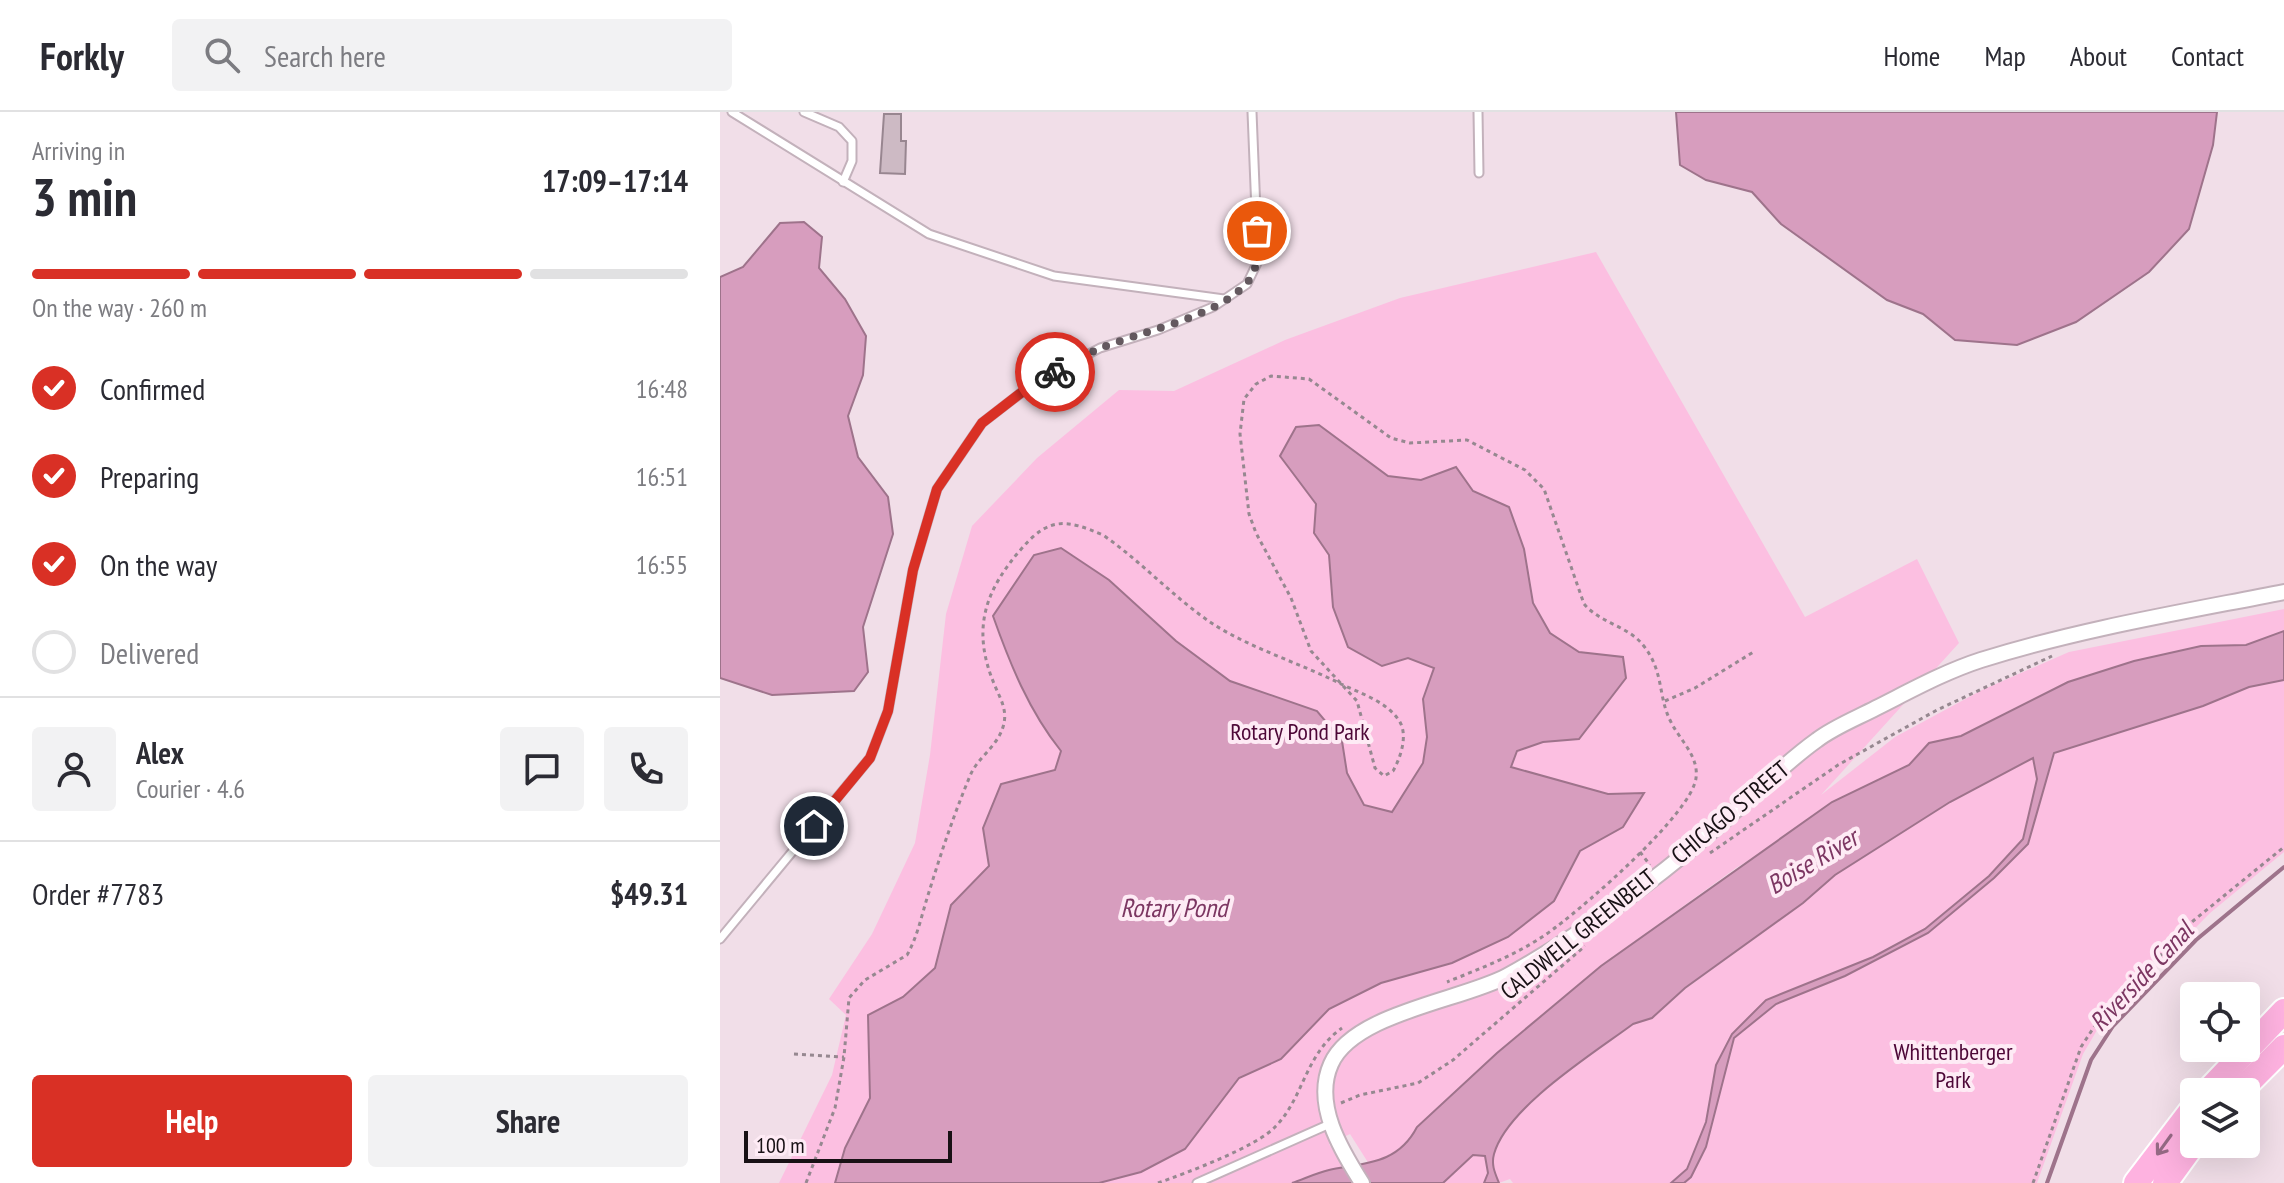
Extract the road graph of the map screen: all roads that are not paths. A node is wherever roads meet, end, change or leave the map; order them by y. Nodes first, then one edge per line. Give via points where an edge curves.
1 (732, 112) edge
2 (804, 112) edge
3 (1252, 112) edge
4 (1478, 112) edge
5 (1479, 173) dead end
6 (843, 182) junction
7 (1224, 299) junction
8 (2284, 592) edge
9 (720, 939) edge
10 (2284, 1011) edge
11 (2284, 1047) edge
12 (2220, 1078) edge
13 (2253, 1078) edge
14 (1330, 1118) junction
15 (2180, 1125) edge
16 (2183, 1158) edge
17 (1197, 1183) edge
18 (1362, 1183) edge
19 (2136, 1183) edge
20 (2165, 1183) edge

1 - 6 lane
2 - 6 lane via 839,127 852,141 852,161
3 - 7 lane via 1258,261 1247,284
4 - 5 lane
6 - 7 lane via 929,234 1054,276
7 - 9 lane via 1158,330 1100,348 1035,382 982,423 937,489 913,570 888,711 870,758
8 - 14 street, CHICAGO STREET via 2096,630 1979,661 1920,685 1818,739 1709,834 1529,962 1504,978 1403,1011 1352,1039 1331,1063 1325,1090
10 - 12 main road
11 - 13 main road
14 - 17 lane via 1265,1155
14 - 18 street, CHICAGO STREET via 1342,1152
15 -> 19 main road
16 - 20 main road

